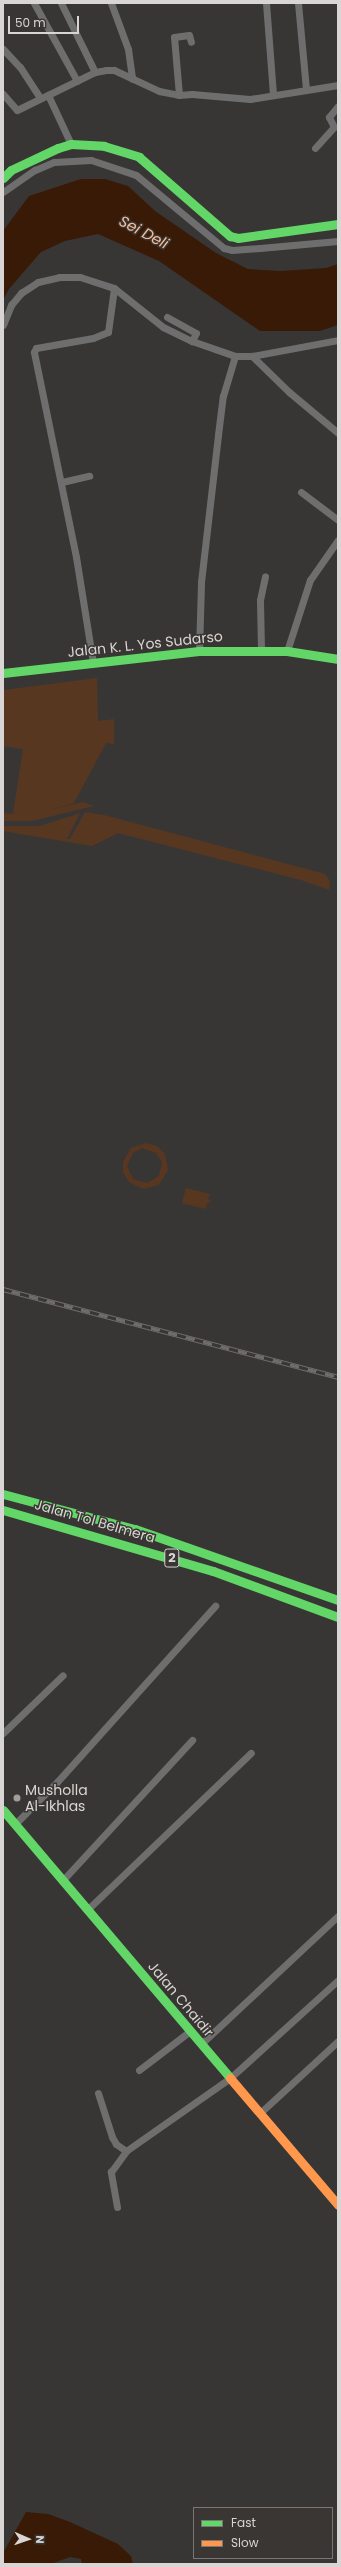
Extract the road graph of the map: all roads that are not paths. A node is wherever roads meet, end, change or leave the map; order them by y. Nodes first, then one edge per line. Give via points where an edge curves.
1 (34, 3) edge
2 (61, 3) edge
3 (111, 3) edge
4 (266, 3) edge
5 (298, 3) edge
6 (191, 42) dead end
7 (3, 49) edge
8 (96, 72) junction
9 (132, 79) junction
10 (77, 81) junction
11 (338, 85) edge
12 (306, 89) junction
13 (3, 94) edge
14 (273, 94) junction
15 (48, 95) junction
16 (179, 95) junction
17 (40, 98) junction
18 (338, 106) edge
19 (71, 144) junction
20 (315, 148) dead end
21 (3, 178) edge
22 (3, 192) edge
23 (338, 224) edge
24 (338, 241) edge
25 (114, 288) junction
26 (167, 317) dead end
27 (3, 325) edge
28 (338, 340) edge
29 (192, 342) junction
30 (235, 356) junction
31 (252, 356) junction
32 (338, 433) edge
33 (89, 476) dead end
34 (62, 482) junction
35 (301, 492) dead end
36 (338, 520) edge
37 (338, 540) edge
38 (265, 577) dead end
39 (261, 649) junction
40 (199, 651) junction
41 (287, 651) junction
42 (338, 659) edge
43 (93, 663) junction
44 (3, 673) edge
45 (3, 1494) edge
46 (3, 1510) edge
47 (338, 1600) edge
48 (215, 1606) dead end
49 (338, 1617) edge
50 (63, 1675) dead end
51 (3, 1733) edge
52 (192, 1740) dead end
53 (251, 1753) dead end
54 (3, 1810) edge
55 (15, 1824) junction
56 (62, 1881) junction
57 (87, 1910) junction
58 (338, 1916) edge
59 (338, 1980) edge
60 (190, 2031) junction
61 (338, 2041) edge
62 (201, 2044) junction
63 (139, 2070) dead end
64 (229, 2079) junction
65 (98, 2093) dead end
66 (260, 2113) junction
67 (126, 2150) junction
68 (338, 2205) edge
69 (118, 2208) dead end

1 - 10 street
2 - 8 street
3 - 9 street via 128,49
4 - 14 street
5 - 12 street
6 - 16 street via 189,35 174,37
7 - 17 street via 20,67
8 - 9 street via 114,70
8 - 10 street
9 - 16 street via 160,91
10 - 15 street
11 - 12 street
12 - 14 street
13 - 17 street via 17,110
14 - 16 street via 250,99
15 - 17 street
15 - 19 street
18 - 20 street via 329,117 334,127
19 - 21 main road via 40,154 11,170
19 - 23 main road via 104,146 139,157 230,236 238,238
22 - 24 street via 36,170 54,162 91,160 136,175 224,248 232,250
25 - 27 street via 80,277 59,277 38,282 21,293 11,304
25 - 29 street via 163,327
25 - 34 street via 110,331 93,338 34,349
26 - 29 street via 196,333
28 - 31 street
29 - 30 street
30 - 31 street
30 - 40 street via 223,396 218,435 201,582
31 - 32 street via 289,392
33 - 34 street
34 - 43 street
35 - 36 street
37 - 41 street via 310,580
38 - 39 street via 260,600
39 - 40 main road, Jalan K. L. Yos Sudarso
39 - 41 main road, Jalan K. L. Yos Sudarso
40 - 43 main road, Jalan K. L. Yos Sudarso
41 - 42 main road, Jalan K. L. Yos Sudarso
43 - 44 main road, Jalan K. L. Yos Sudarso
45 - 47 main road, Jalan Tol Belmera / 2 via 135,1529
46 - 49 main road, Jalan Tol Belmera / 2 via 198,1567
48 - 55 street via 57,1782
50 - 51 street
52 - 56 street
53 - 57 street
54 - 55 main road, Jalan Chaidir
55 - 56 main road, Jalan Chaidir
56 - 57 main road, Jalan Chaidir
57 - 60 main road, Jalan Chaidir
58 - 62 street
59 - 64 street
60 - 62 main road, Jalan Chaidir
60 - 63 street
61 - 66 street
62 - 64 main road, Jalan Chaidir
64 - 66 main road, Jalan Chaidir
64 - 67 street
65 - 67 street via 112,2137 116,2144
66 - 68 main road, Jalan Chaidir
67 - 69 street via 111,2172

